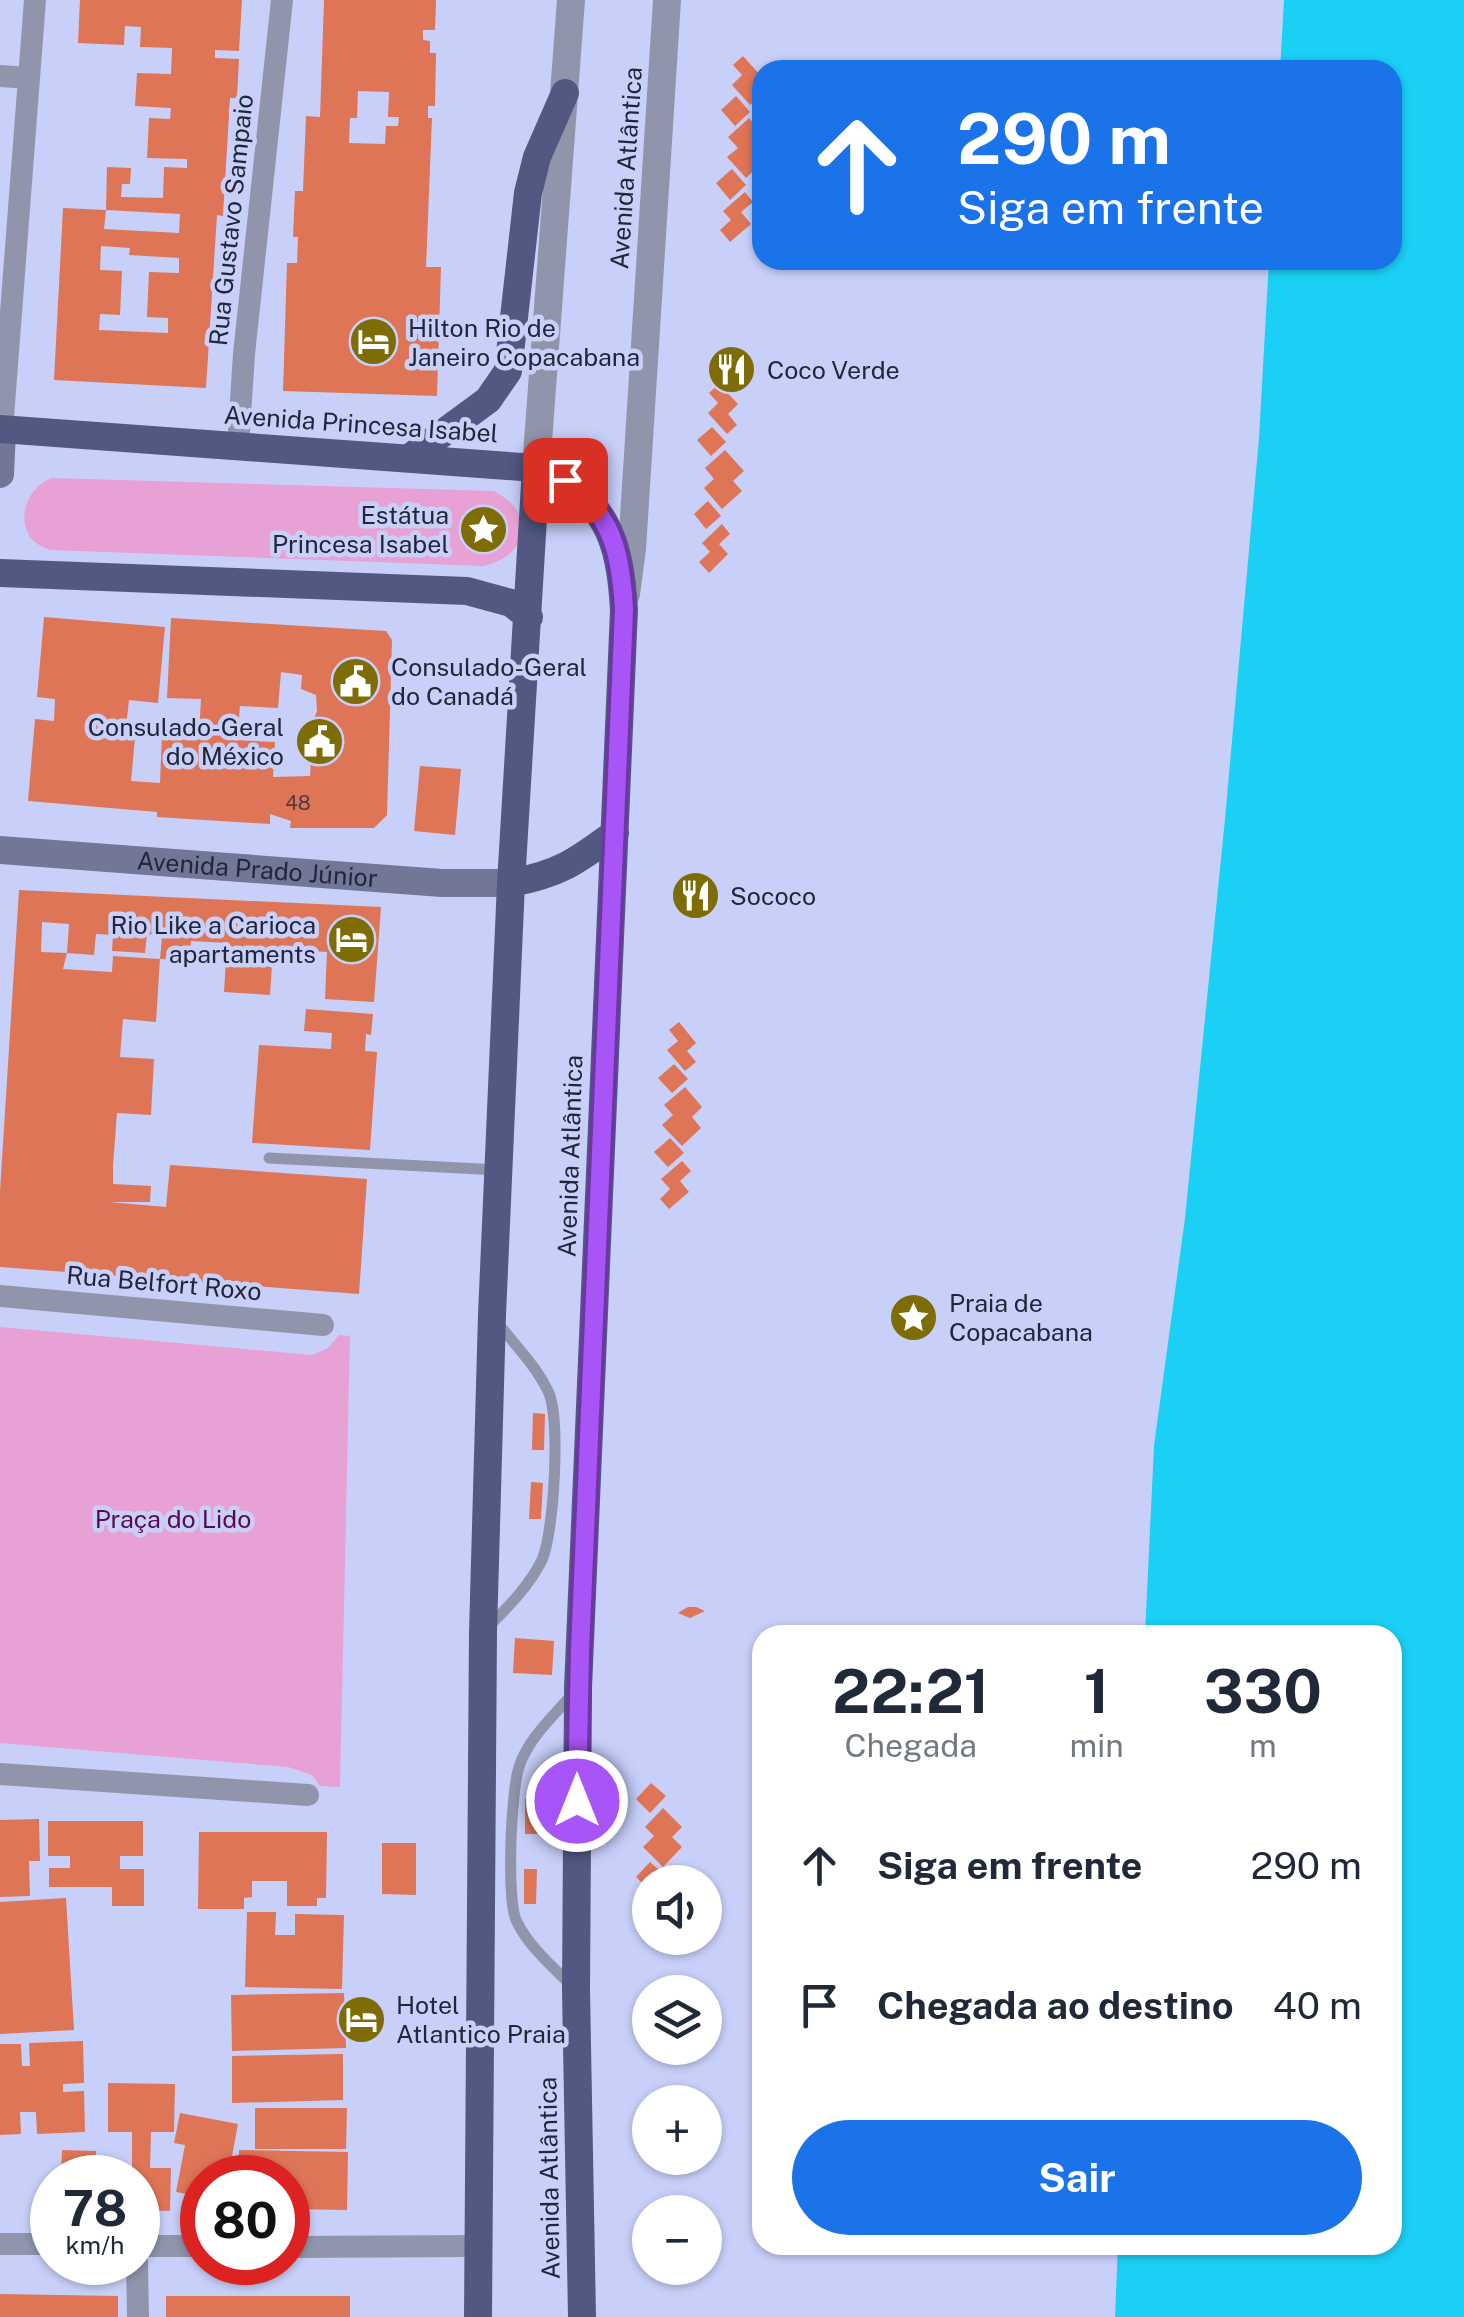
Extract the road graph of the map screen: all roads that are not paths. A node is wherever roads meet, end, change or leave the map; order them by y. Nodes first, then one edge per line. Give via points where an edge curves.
1 (35, 0) edge
2 (282, 0) edge
3 (570, 0) edge
4 (666, 0) edge
5 (0, 76) edge
6 (29, 78) junction
7 (564, 92) junction
8 (1, 430) edge
9 (238, 446) junction
10 (409, 458) junction
11 (536, 468) junction
12 (0, 474) edge
13 (0, 573) edge
14 (624, 610) junction
15 (528, 618) junction
16 (614, 833) junction
17 (0, 850) edge
18 (511, 883) junction
19 (270, 1158) dead end
20 (499, 1170) junction
21 (0, 1296) edge
22 (492, 1315) junction
23 (323, 1325) dead end
24 (484, 1632) junction
25 (578, 1688) junction
26 (0, 1774) edge
27 (308, 1796) dead end
28 (576, 1990) junction
29 (0, 2244) edge
30 (30, 2244) edge
31 (477, 2246) junction
32 (310, 2247) edge
33 (137, 2285) edge
34 (138, 2317) edge
35 (478, 2317) edge
36 (582, 2317) edge

1 - 6 street
2 - 9 street, Rua Gustavo Sampaio
3 - 7 street
4 - 14 street, Avenida Atlântica
5 - 6 street
6 - 8 street
7 - 10 highway via 528,194 508,371 488,400
7 - 11 street
8 - 9 highway, Avenida Princesa Isabel
8 - 12 main road
9 - 10 highway, Avenida Princesa Isabel
10 - 11 highway, Avenida Princesa Isabel
11 - 14 highway, Avenida Princesa Isabel via 565,480 596,509 618,549
11 - 15 highway
13 - 15 highway via 467,591 511,603
14 - 16 highway, Avenida Atlântica
15 - 18 highway
16 - 18 highway via 550,875
16 - 25 highway, Avenida Atlântica
17 - 18 main road, Avenida Prado Júnior via 442,884
18 - 20 highway
19 - 20 lane
20 - 22 highway
21 - 23 street, Rua Belfort Roxo
22 - 24 highway
22 - 24 lane via 550,1394 556,1418 544,1556
24 - 31 highway
25 - 28 highway, Avenida Atlântica
25 - 28 lane via 519,1765 511,1905 523,1933
26 - 27 street
28 - 36 highway, Avenida Atlântica
29 - 30 street
31 - 32 street
31 - 35 highway
33 - 34 street

